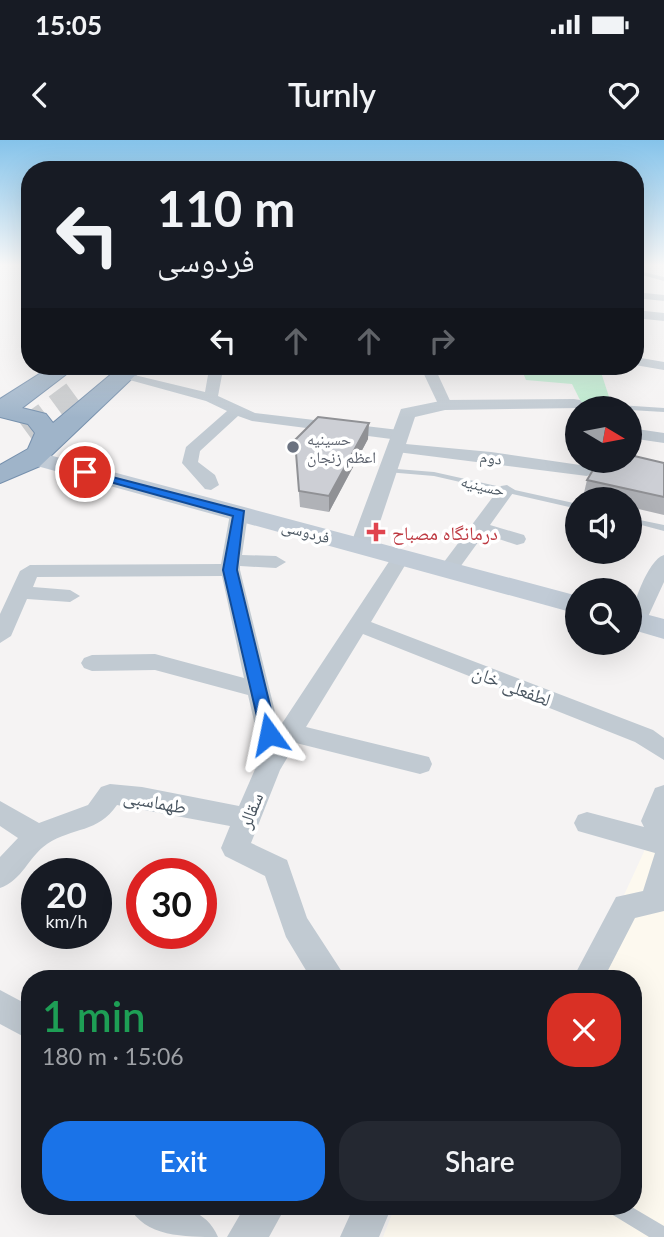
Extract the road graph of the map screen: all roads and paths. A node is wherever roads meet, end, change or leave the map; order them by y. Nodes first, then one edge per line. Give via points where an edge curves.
1 (647, 315) edge
2 (664, 317) edge
3 (644, 363) edge
4 (664, 366) edge
5 (77, 375) edge
6 (101, 375) edge
7 (140, 375) edge
8 (215, 375) edge
9 (432, 375) edge
10 (11, 378) dead end
11 (62, 386) edge
12 (211, 398) junction
13 (445, 405) junction
14 (565, 406) edge
15 (237, 409) junction
16 (642, 409) edge
17 (664, 410) edge
18 (642, 435) edge
19 (664, 438) edge
20 (14, 442) edge
21 (397, 442) junction
22 (565, 468) edge
23 (387, 470) junction
24 (211, 485) dead end
25 (507, 490) junction
26 (565, 504) edge
27 (239, 514) junction
28 (642, 523) edge
29 (479, 527) junction
30 (664, 528) edge
31 (517, 539) dead end
32 (361, 546) junction
33 (401, 557) junction
34 (664, 561) edge
35 (276, 562) dead end
36 (230, 565) junction
37 (448, 570) junction
38 (20, 592) junction
39 (70, 596) dead end
40 (565, 602) edge
41 (642, 603) edge
42 (642, 623) edge
43 (357, 624) junction
44 (664, 629) edge
45 (0, 636) edge
46 (92, 663) dead end
47 (260, 690) junction
48 (289, 732) junction
49 (664, 751) edge
50 (420, 764) dead end
51 (268, 767) junction
52 (664, 795) edge
53 (0, 813) edge
54 (247, 819) junction
55 (587, 823) dead end
56 (37, 836) junction
57 (664, 837) edge
58 (664, 844) edge
59 (664, 862) edge
60 (0, 876) edge
61 (323, 970) edge
62 (592, 970) edge
63 (0, 1006) edge
64 (21, 1019) edge
65 (163, 1215) edge
66 (261, 1215) edge
67 (369, 1215) edge
68 (629, 1215) edge
69 (664, 1236) edge
70 (199, 1237) edge
71 (246, 1237) edge
72 (359, 1237) edge

1 - 2 street
3 - 4 street
5 - 11 highway
6 - 11 highway
7 - 12 street, دوم
8 - 12 street
9 - 13 street
10 - 11 highway
11 - 20 highway
11 - 20 highway via 19,400
12 - 15 street, دوم
13 - 14 street
13 - 21 street via 407,413
15 - 21 street, دوم via 253,418
15 - 24 street via 192,450 190,463
16 - 17 lane
18 - 19 street
20 - 27 main road, فردوسی
21 - 22 street, دوم
21 - 23 street
23 - 25 lane, حسینیه via 435,474
23 - 32 street
25 - 26 lane, حسینیه
25 - 29 street
27 - 32 main road, فردوسی
27 - 36 street
28 - 30 lane
29 - 31 street
29 - 37 street
32 - 33 main road, فردوسی
33 - 37 main road, فردوسی
33 - 43 street, سقالر
34 - 41 street
35 - 36 street
36 - 38 street via 30,571
36 - 47 street
37 - 40 main road, فردوسی
38 - 39 street
38 - 45 street
42 - 44 main road
43 - 48 street, سقالر
43 - 49 street, لطفعلی خان via 611,722 644,736
46 - 47 street via 155,663
47 - 51 street via 269,734 261,752
48 - 50 street
48 - 51 street, سقالر
51 - 54 street, سقالر
52 - 57 street via 654,821
53 - 56 street
54 - 56 street, طهماسبی via 110,794 97,813
54 - 61 street, سقالر via 235,848 277,869 285,905
55 - 58 street
56 - 60 street
59 - 62 street via 654,902 626,905
63 - 64 street
65 - 70 street
66 - 71 street
67 - 72 street
68 - 69 lane

